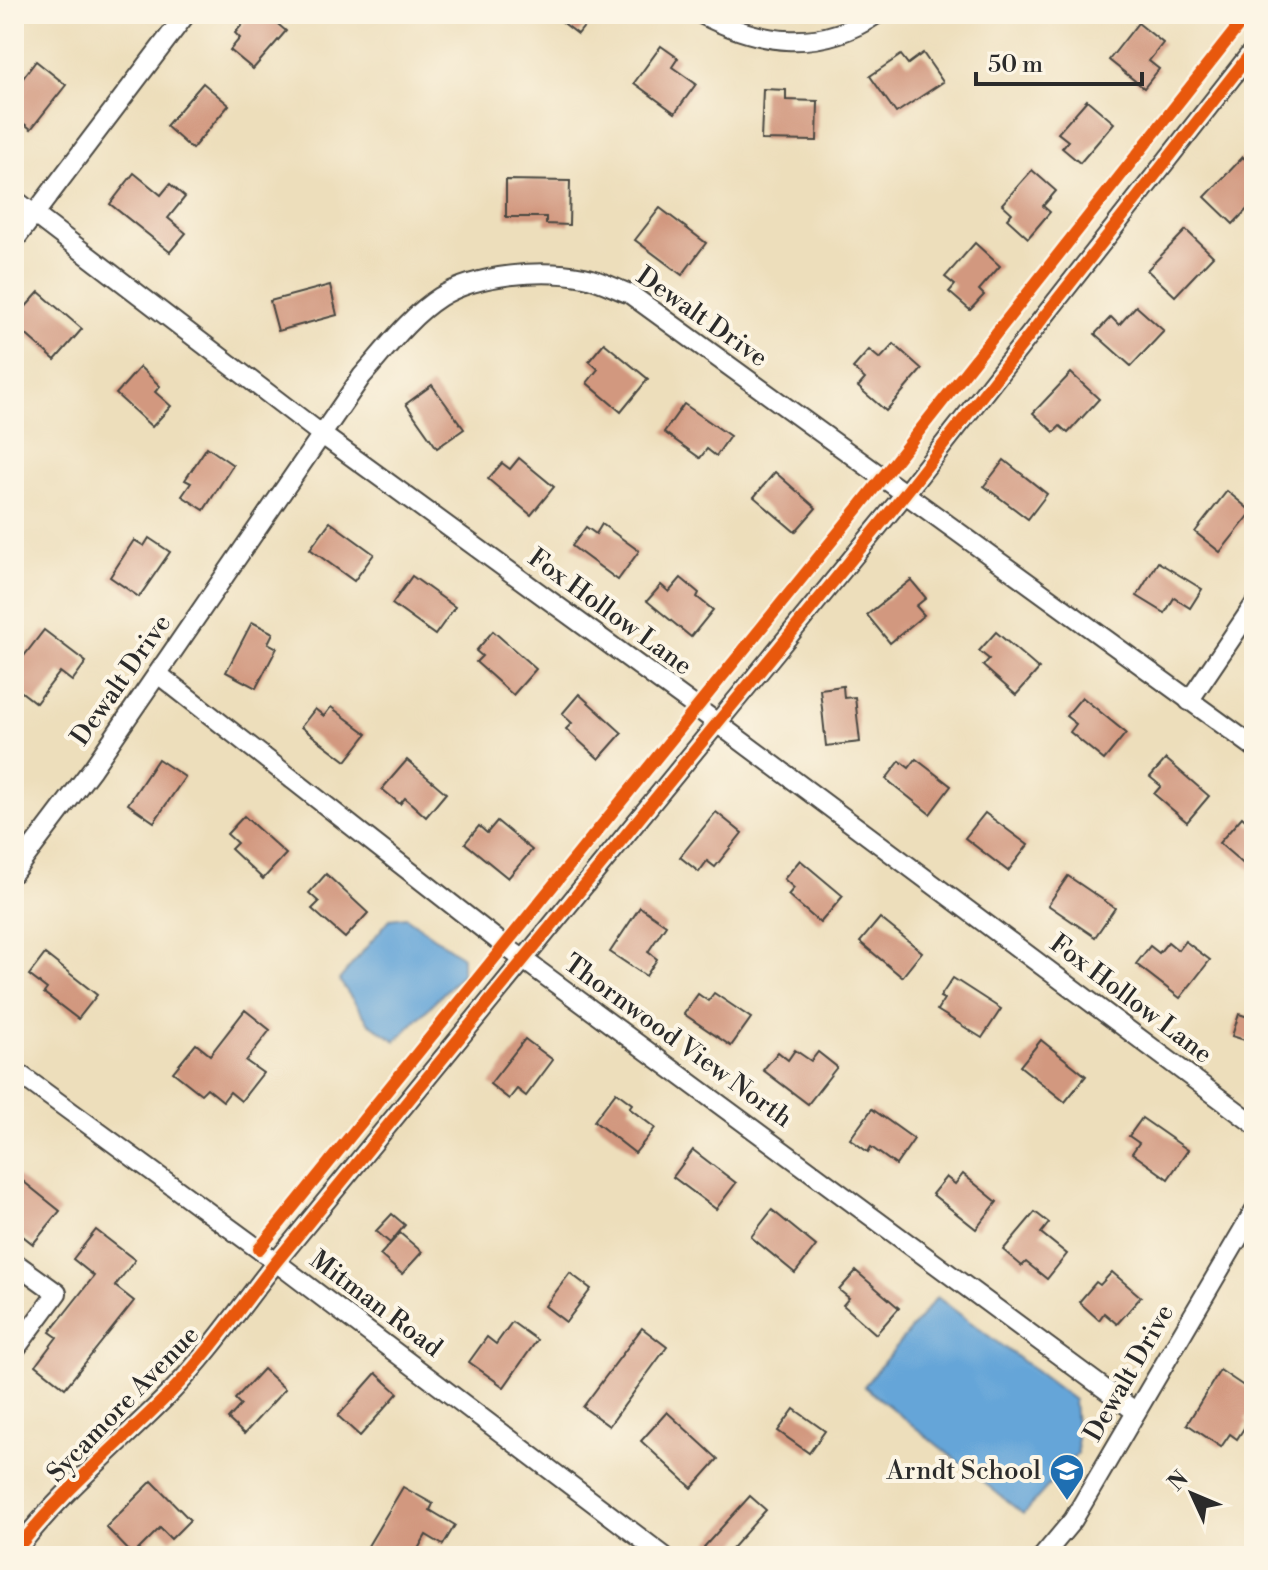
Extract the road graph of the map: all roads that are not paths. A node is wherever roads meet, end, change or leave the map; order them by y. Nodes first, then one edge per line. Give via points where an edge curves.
1 (186, 14) edge
2 (701, 14) edge
3 (877, 14) edge
4 (1254, 49) edge
5 (14, 199) edge
6 (34, 215) junction
7 (14, 241) edge
8 (321, 434) junction
9 (904, 495) junction
10 (1254, 605) edge
11 (158, 674) junction
12 (1189, 701) junction
13 (718, 723) junction
14 (1254, 747) edge
15 (14, 872) edge
16 (524, 960) junction
17 (14, 1070) edge
18 (1254, 1124) edge
19 (1254, 1211) edge
20 (14, 1262) edge
21 (276, 1262) junction
22 (14, 1351) edge
23 (1136, 1412) junction
24 (15, 1549) edge
25 (664, 1556) edge
26 (1043, 1556) edge

1 - 6 street
2 - 3 street via 760,38 788,40 823,39 855,29
4 - 9 street, Sycamore Avenue
5 - 6 street, Fox Hollow Lane
6 - 7 street
6 - 8 street, Fox Hollow Lane
8 - 9 street, Dewalt Drive via 362,376 442,295 486,279 586,277 630,294
8 - 11 street, Dewalt Drive
8 - 13 street, Fox Hollow Lane
9 - 12 street, Dewalt Drive
9 - 13 street, Sycamore Avenue
10 - 12 street
11 - 15 street, Dewalt Drive
11 - 16 street, Thornwood View North
12 - 14 street, Dewalt Drive
13 - 16 street, Sycamore Avenue
13 - 18 street, Fox Hollow Lane
16 - 21 street, Sycamore Avenue
16 - 23 street, Thornwood View North
17 - 21 street, Mitman Road
19 - 23 street, Dewalt Drive
20 - 22 street via 57,1293
21 - 24 street, Sycamore Avenue via 192,1370 74,1483
21 - 25 street, Mitman Road
23 - 26 street, Dewalt Drive via 1073,1520

